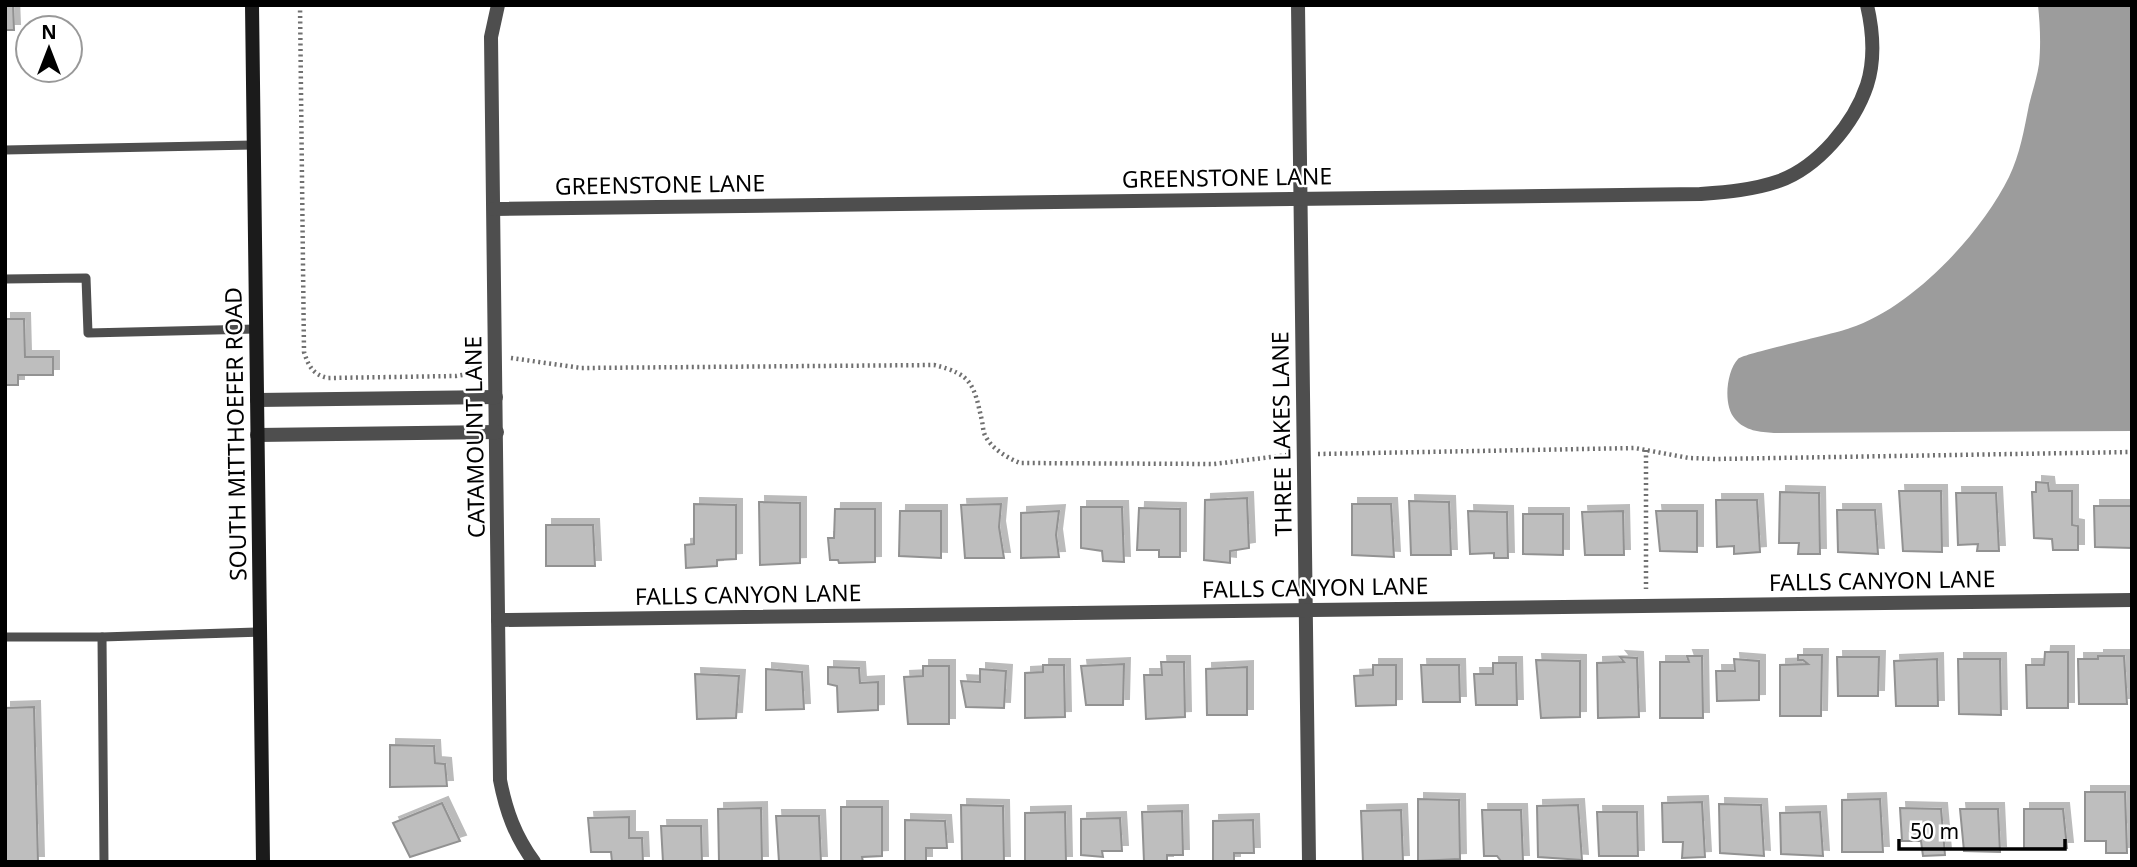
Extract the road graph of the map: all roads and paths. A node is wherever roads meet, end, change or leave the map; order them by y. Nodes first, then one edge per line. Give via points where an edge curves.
1 (251, 5) edge
2 (300, 5) edge
3 (498, 5) edge
4 (1297, 5) edge
5 (1867, 5) edge
6 (253, 145) junction
7 (5, 150) edge
8 (1300, 199) junction
9 (494, 209) junction
10 (5, 279) edge
11 (256, 329) junction
12 (496, 356) junction
13 (496, 397) junction
14 (257, 400) junction
15 (496, 432) junction
16 (257, 435) junction
17 (1646, 450) dead end
18 (2132, 600) edge
19 (1646, 606) junction
20 (1306, 610) junction
21 (498, 620) junction
22 (260, 632) junction
23 (5, 636) edge
24 (102, 637) junction
25 (104, 862) edge
26 (263, 862) edge
27 (534, 862) edge
28 (1309, 862) edge

1 - 6 main road, SOUTH MITTHOEFER ROAD
2 - 12 path via 304,352 309,367 328,378 456,376 468,374 473,356
3 - 9 street, CATAMOUNT LANE via 491,37
4 - 8 street, THREE LAKES LANE
5 - 8 street, GREENSTONE LANE via 1872,39 1867,86 1841,134 1820,156 1782,180 1700,194
6 - 7 lane
6 - 11 main road, SOUTH MITTHOEFER ROAD
8 - 9 street, GREENSTONE LANE
8 - 20 street, THREE LAKES LANE
9 - 12 street, CATAMOUNT LANE
10 - 11 lane via 86,278 88,333
11 - 14 main road, SOUTH MITTHOEFER ROAD
12 - 13 street, CATAMOUNT LANE
13 - 14 street
13 - 15 street, CATAMOUNT LANE
14 - 16 main road, SOUTH MITTHOEFER ROAD
15 - 16 street
15 - 21 street, CATAMOUNT LANE
16 - 22 main road, SOUTH MITTHOEFER ROAD
17 - 19 path
18 - 19 street, FALLS CANYON LANE
19 - 20 street, FALLS CANYON LANE
20 - 21 street, FALLS CANYON LANE
20 - 28 street, THREE LAKES LANE
21 - 27 street, CATAMOUNT LANE via 500,780 511,823
22 - 24 lane
22 - 26 main road, SOUTH MITTHOEFER ROAD
23 - 24 lane
24 - 25 lane

